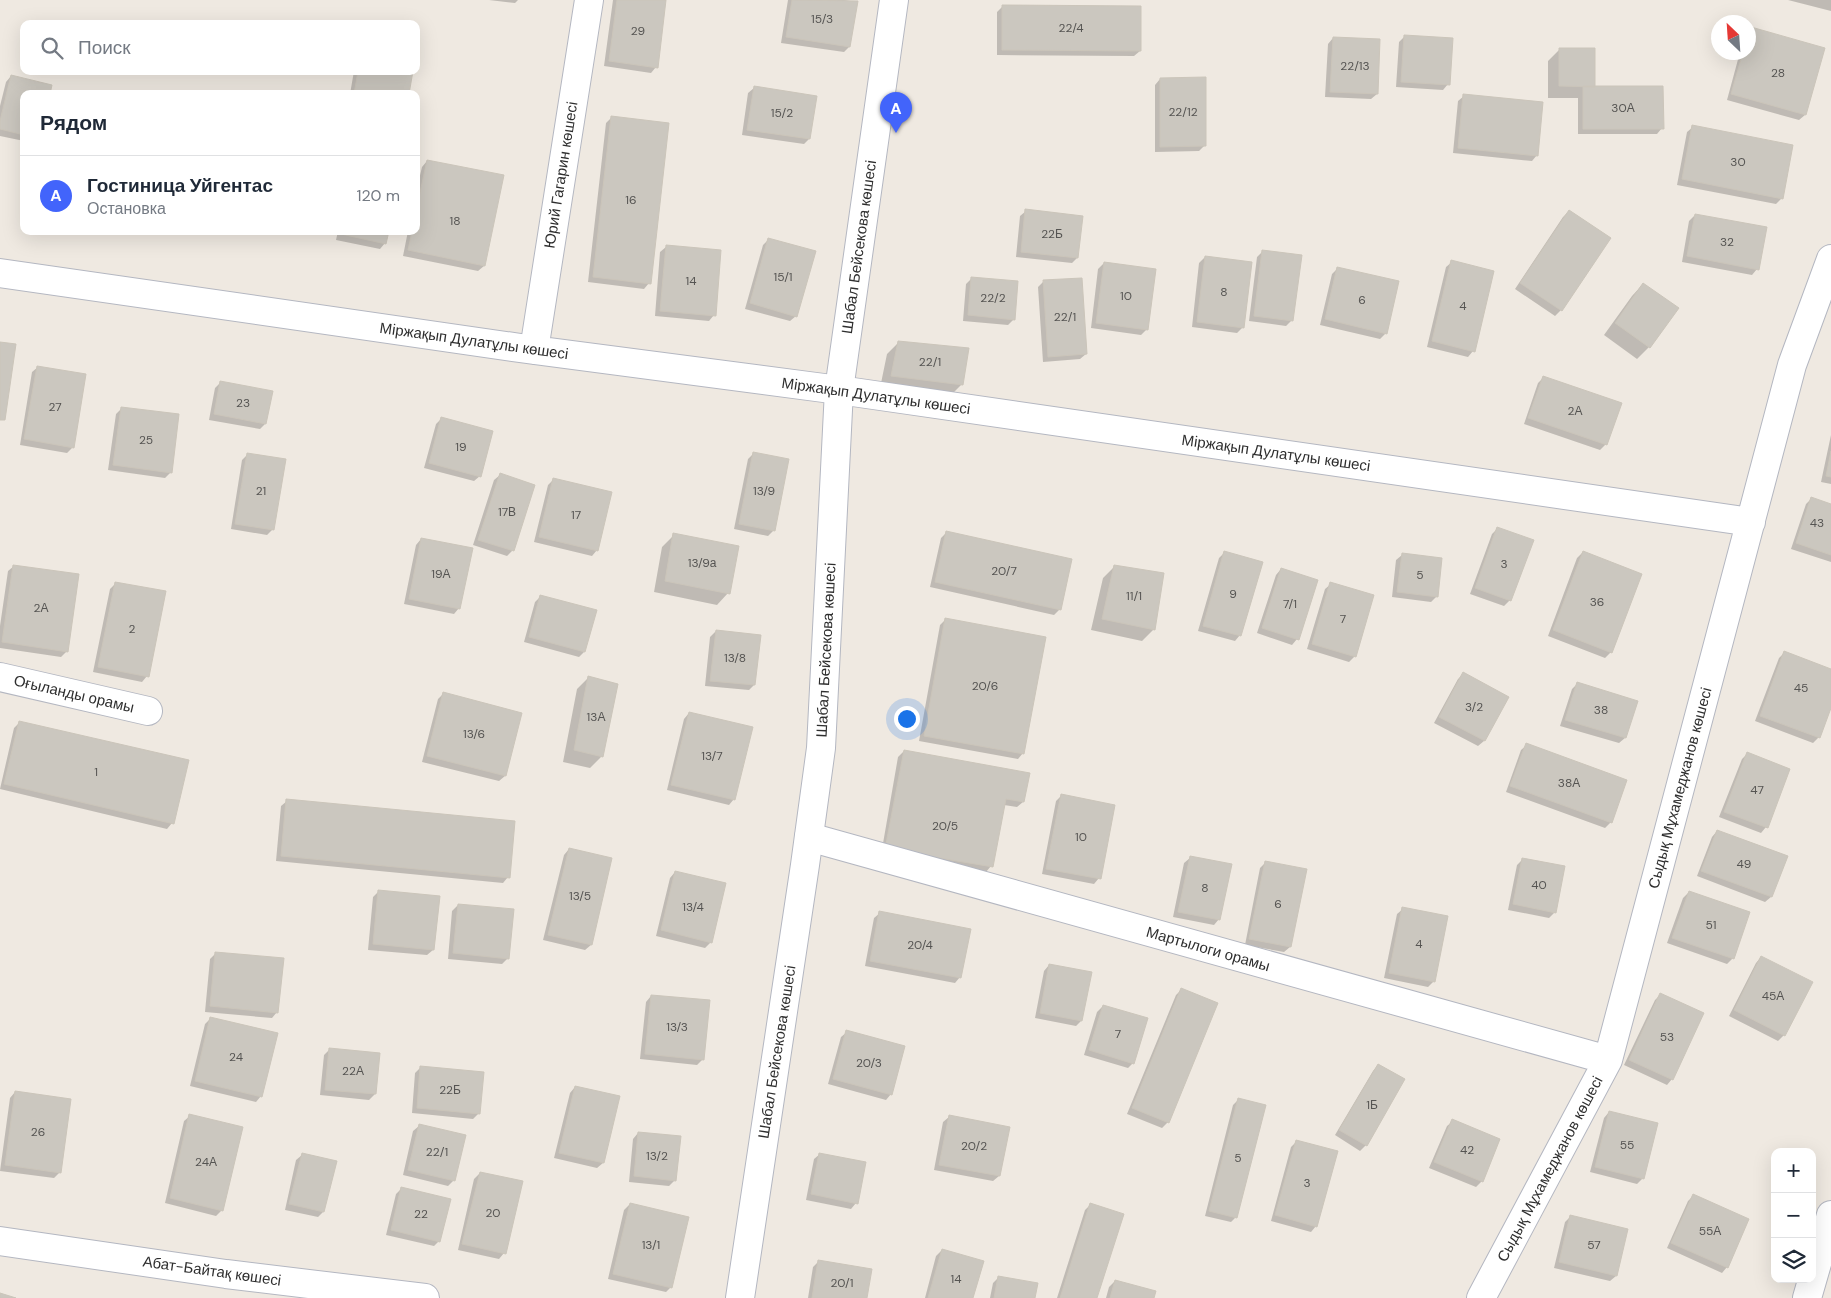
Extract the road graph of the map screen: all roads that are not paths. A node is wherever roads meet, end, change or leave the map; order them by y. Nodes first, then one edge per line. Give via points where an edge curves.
1 (589, 0) edge
2 (894, 0) edge
3 (1831, 259) edge
4 (0, 274) edge
5 (534, 350) junction
6 (839, 390) junction
7 (1751, 522) junction
8 (0, 677) edge
9 (148, 712) dead end
10 (809, 837) junction
11 (1608, 1060) junction
12 (1831, 1215) edge
13 (0, 1241) edge
14 (425, 1298) edge
15 (740, 1298) edge
16 (1481, 1298) edge
17 (1807, 1298) edge

1 - 5 street, Юрий Гагарин көшесі
2 - 6 street, Шабал Бейсекова көшесі
3 - 7 street, Сыдық Мұхамеджанов көшесі via 1792,365
4 - 5 street, Міржақып Дулатұлы көшесі
5 - 6 street, Міржақып Дулатұлы көшесі
6 - 7 street, Міржақып Дулатұлы көшесі
6 - 10 street, Шабал Бейсекова көшесі via 821,748
7 - 11 street, Сыдық Мұхамеджанов көшесі
8 - 9 street, Оғыланды орамы
10 - 11 street, Мартылоги орамы
10 - 15 street, Шабал Бейсекова көшесі
11 - 16 street, Сыдық Мұхамеджанов көшесі
12 - 17 street
13 - 14 street, Абат-Байтақ көшесі via 226,1274

